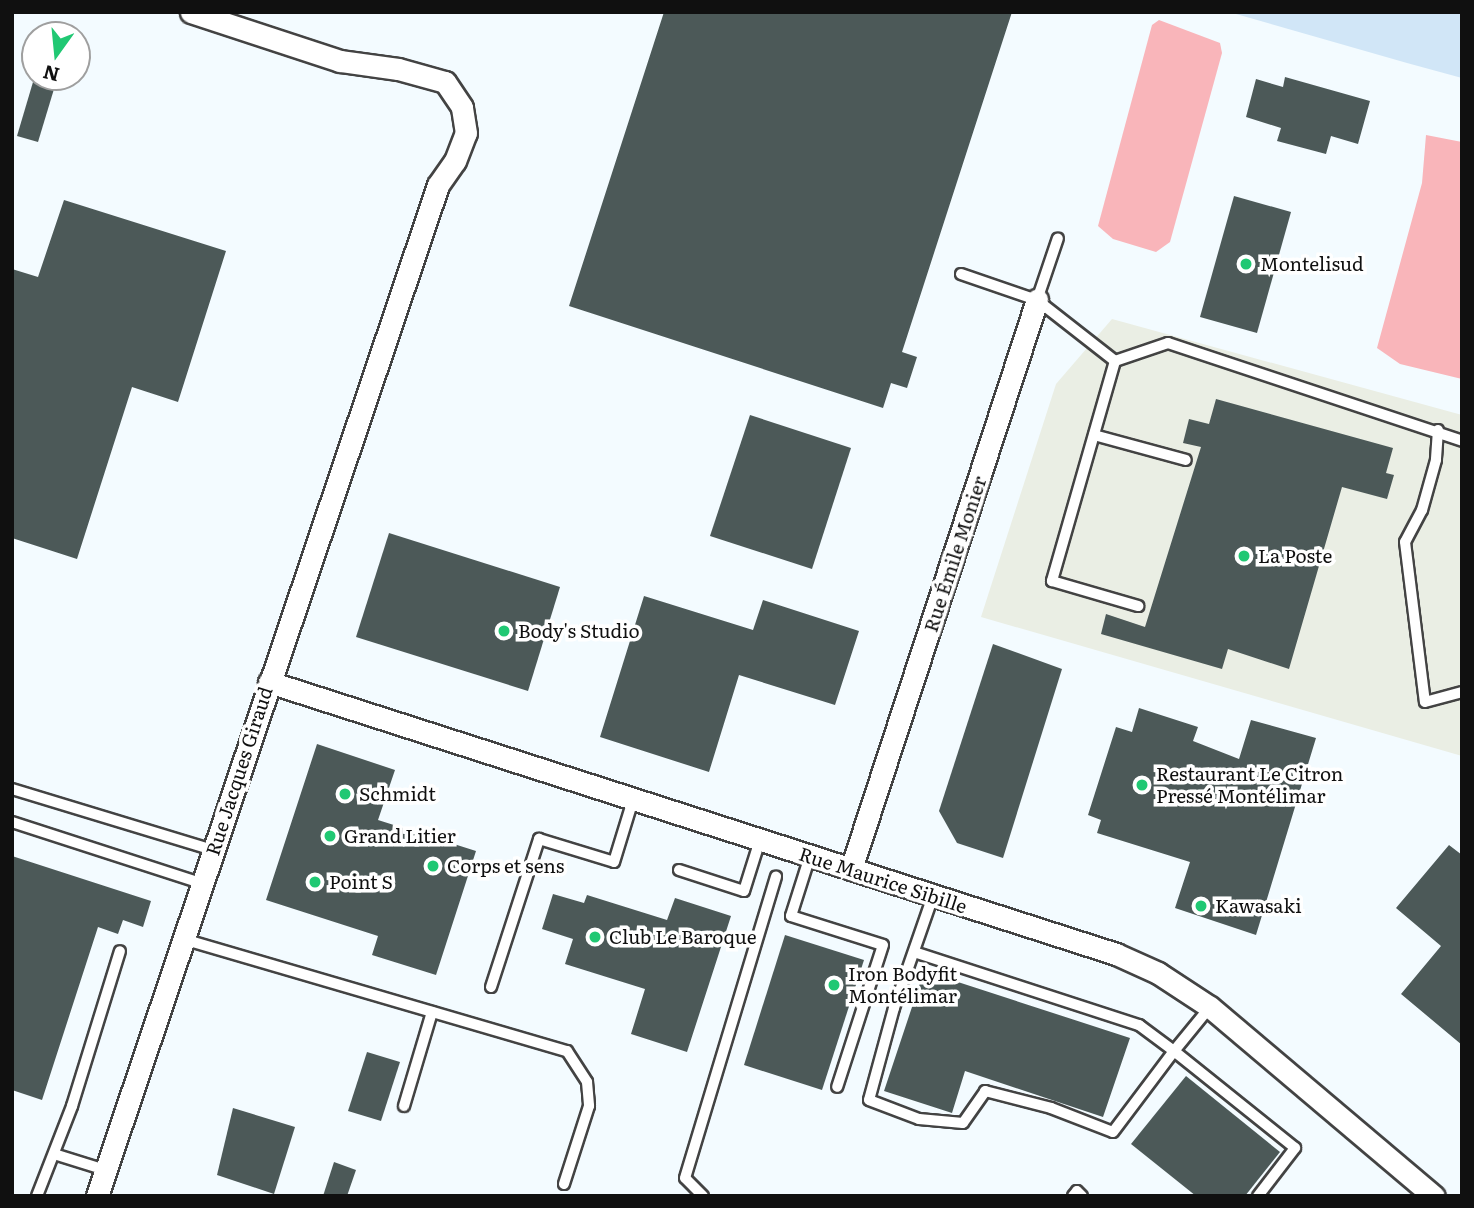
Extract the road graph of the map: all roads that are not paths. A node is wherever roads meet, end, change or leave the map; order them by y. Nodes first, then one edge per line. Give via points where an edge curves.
1 (191, 12) edge
2 (1058, 238) dead end
3 (961, 274) dead end
4 (1037, 300) junction
5 (1115, 360) junction
6 (1438, 430) junction
7 (1094, 435) junction
8 (1462, 441) edge
9 (1186, 460) dead end
10 (1138, 606) dead end
11 (269, 682) junction
12 (1462, 692) edge
13 (12, 789) edge
14 (633, 800) junction
15 (12, 822) edge
16 (760, 840) junction
17 (213, 850) junction
18 (810, 856) junction
19 (851, 869) junction
20 (679, 870) dead end
21 (776, 876) dead end
22 (201, 883) junction
23 (933, 896) junction
24 (183, 939) junction
25 (120, 951) dead end
26 (914, 952) junction
27 (491, 987) dead end
28 (1210, 1007) junction
29 (432, 1012) junction
30 (1174, 1051) junction
31 (837, 1087) dead end
32 (404, 1106) dead end
33 (54, 1154) junction
34 (105, 1170) junction
35 (564, 1184) dead end
36 (37, 1196) edge
37 (97, 1196) edge
38 (703, 1196) edge
39 (1073, 1196) edge
40 (1082, 1196) edge
41 (1258, 1196) edge
42 (1434, 1196) edge

1 - 11 street, Rue Jacques Giraud via 340,61 398,69 445,82 462,107 466,133 455,161 438,185
2 - 4 lane, Rue Émile Monier
3 - 4 lane
4 - 5 lane
4 - 19 street, Rue Émile Monier
5 - 6 lane via 1168,343
5 - 7 lane
6 - 8 lane
6 - 12 lane via 1429,485 1405,542 1425,702
7 - 9 lane
7 - 10 lane via 1052,581
11 - 14 street, Rue Maurice Sibille
11 - 17 street, Rue Jacques Giraud
13 - 17 lane
14 - 16 street, Rue Maurice Sibille
14 - 27 lane via 614,862 539,839
15 - 22 lane
16 - 18 street, Rue Maurice Sibille
16 - 20 lane via 744,891
17 - 22 street, Rue Jacques Giraud
18 - 19 street, Rue Maurice Sibille
18 - 31 lane via 791,916 883,945
19 - 23 street, Rue Maurice Sibille
21 - 38 lane via 685,1178
22 - 24 street, Rue Jacques Giraud
23 - 26 lane
23 - 28 street, Rue Maurice Sibille via 1116,954 1158,973
24 - 29 lane
24 - 34 street, Rue Jacques Giraud
25 - 33 lane
26 - 30 lane via 1139,1025
26 - 30 lane via 869,1100 919,1119 963,1122 985,1091 1051,1108 1114,1132
28 - 30 lane
28 - 42 street, Rue Maurice Sibille
29 - 32 lane
29 - 35 lane via 567,1051 587,1082 589,1106
30 - 41 lane via 1295,1148
33 - 34 lane
33 - 36 lane
34 - 37 street, Rue Jacques Giraud
39 - 40 lane via 1077,1191

